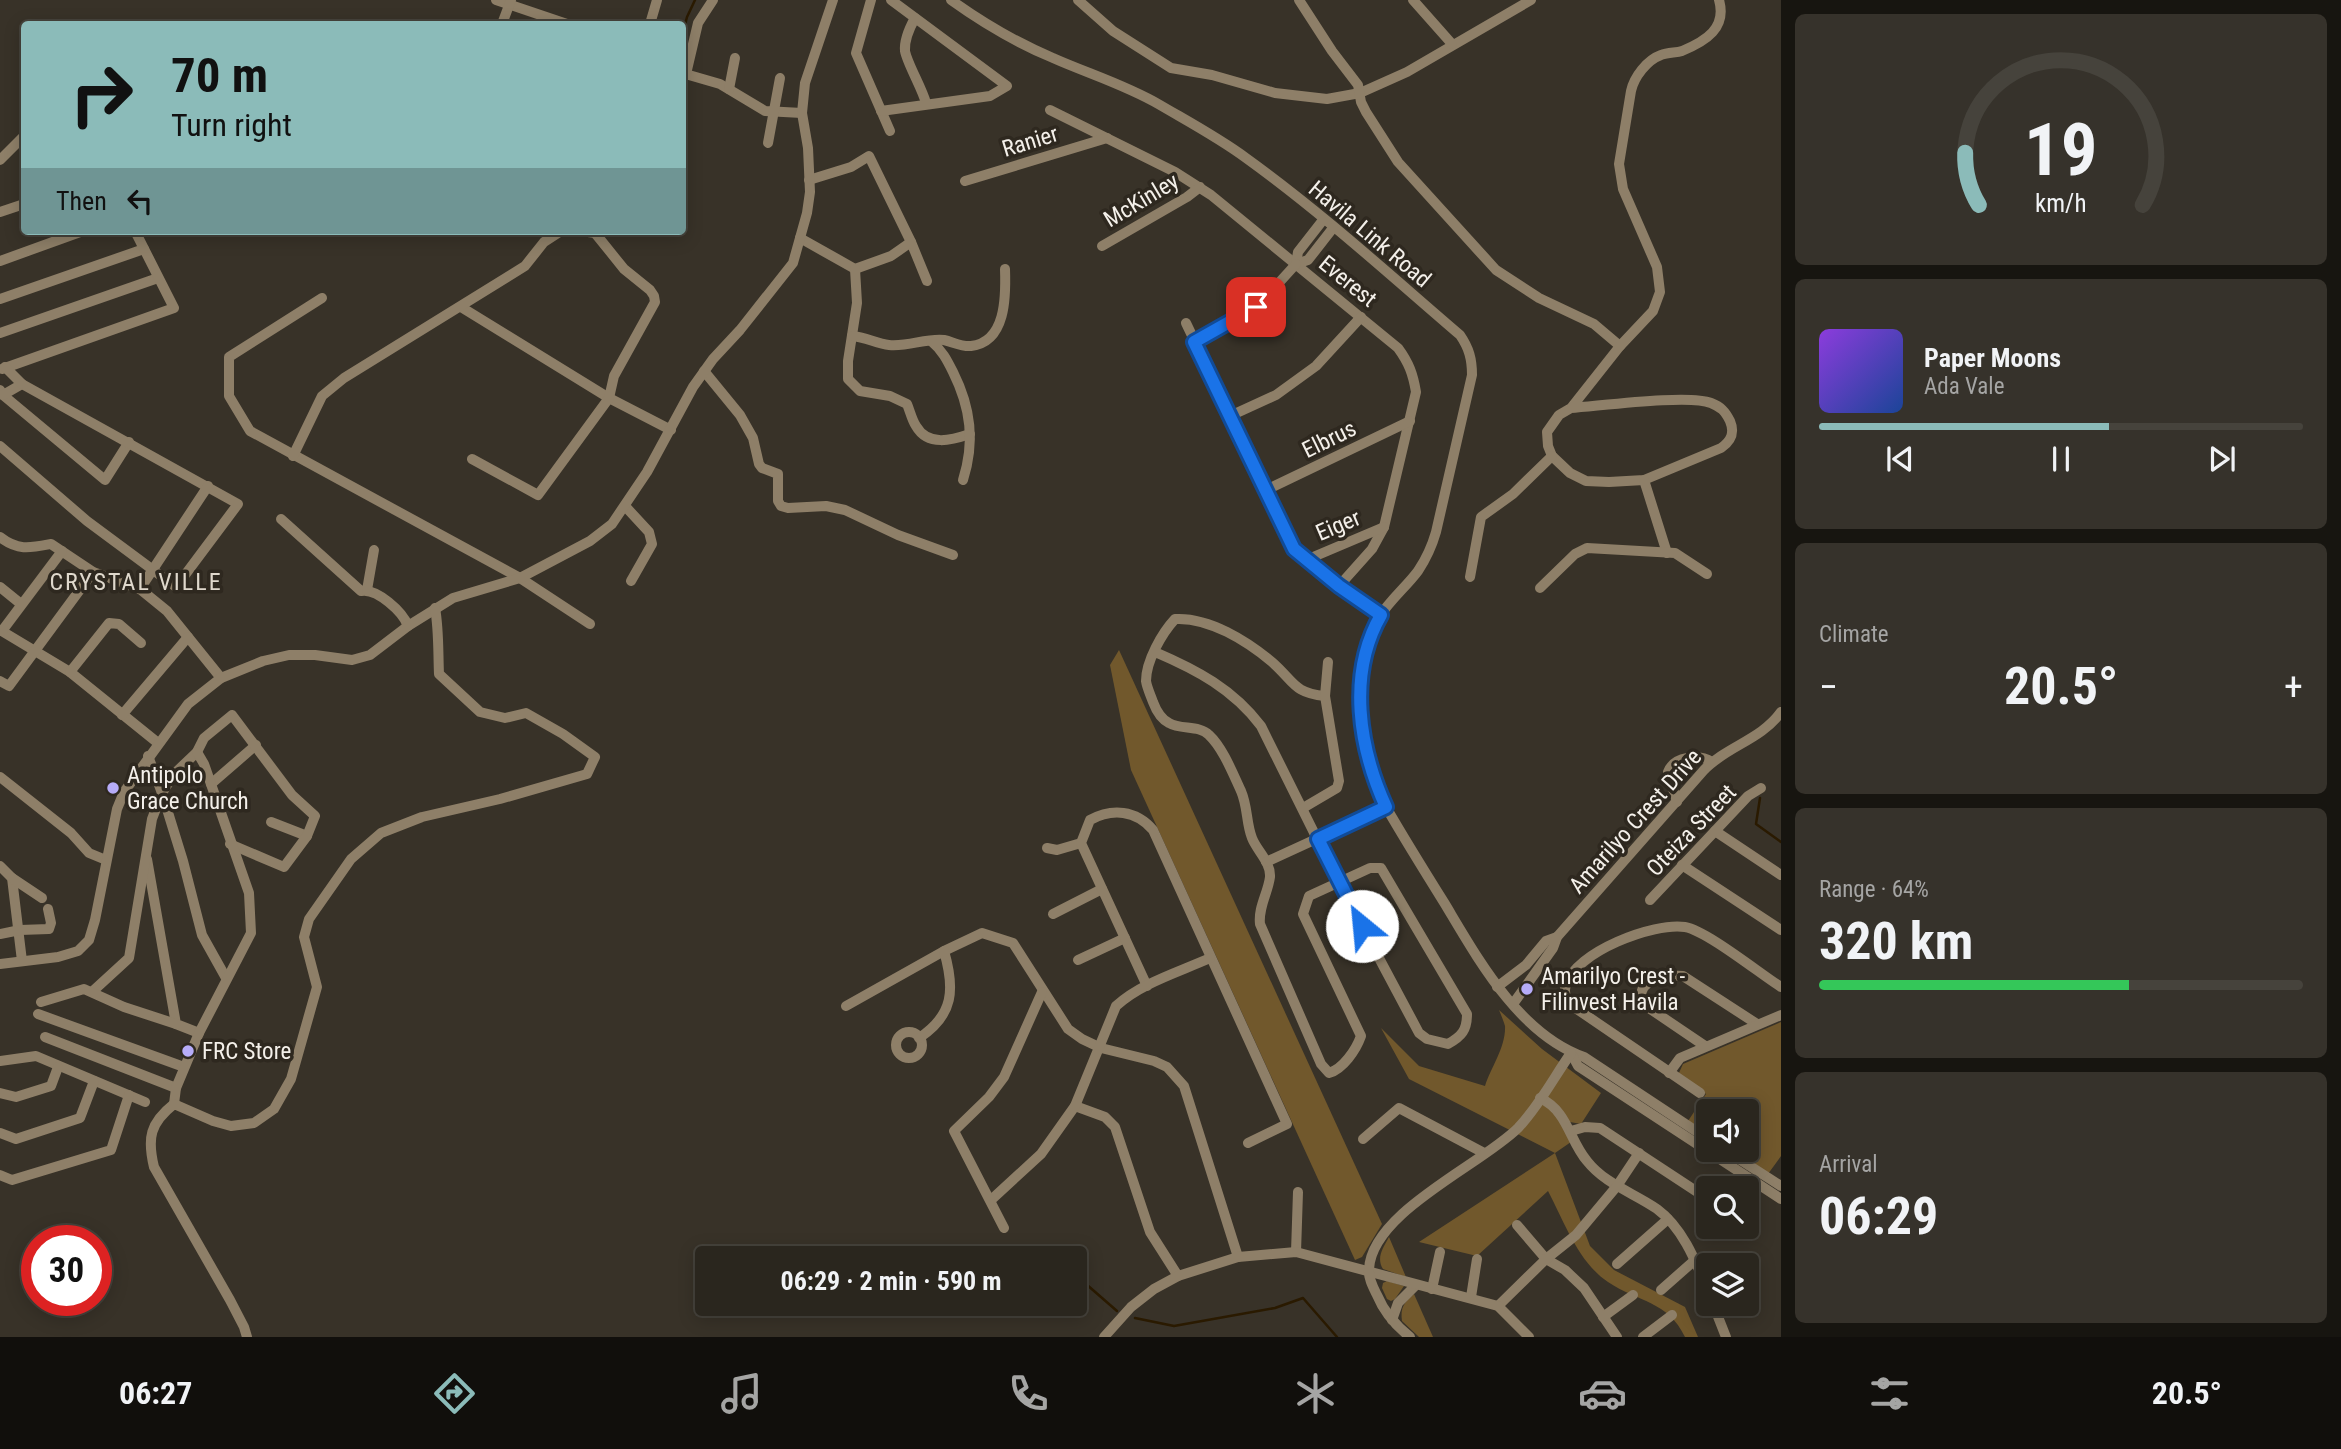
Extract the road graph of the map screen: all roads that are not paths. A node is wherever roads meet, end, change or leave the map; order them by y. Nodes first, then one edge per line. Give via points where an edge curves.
1 (496, 0) edge
2 (656, 0) edge
3 (713, 0) edge
4 (833, 0) edge
5 (871, 0) edge
6 (891, 0) edge
7 (951, 0) edge
8 (1078, 0) edge
9 (1299, 0) edge
10 (1413, 0) edge
11 (1531, 0) edge
12 (1719, 0) edge
13 (511, 3) edge
14 (915, 18) junction
15 (503, 21) edge
16 (559, 21) edge
17 (651, 21) edge
18 (1452, 44) junction
19 (735, 58) dead end
20 (686, 66) edge
21 (686, 74) edge
22 (780, 78) dead end
23 (729, 89) junction
24 (1360, 93) junction
25 (926, 103) junction
26 (1050, 110) dead end
27 (881, 111) junction
28 (774, 113) junction
29 (802, 113) junction
30 (890, 131) dead end
31 (1107, 138) junction
32 (21, 139) edge
33 (768, 143) dead end
34 (0, 160) edge
35 (971, 164) dead end
36 (809, 180) junction
37 (1200, 187) junction
38 (21, 205) edge
39 (0, 212) edge
40 (1324, 220) junction
41 (1333, 228) junction
42 (72, 235) edge
43 (137, 235) edge
44 (555, 235) edge
45 (597, 235) edge
46 (800, 239) junction
47 (911, 242) junction
48 (1102, 246) dead end
49 (144, 249) junction
50 (0, 261) edge
51 (1296, 264) junction
52 (855, 268) junction
53 (1005, 269) dead end
54 (158, 278) junction
55 (927, 281) dead end
56 (322, 298) dead end
57 (0, 299) edge
58 (461, 307) junction
59 (1361, 317) junction
60 (1185, 323) dead end
61 (0, 334) edge
62 (852, 336) junction
63 (931, 341) junction
64 (1194, 342) junction
65 (1620, 346) junction
66 (3, 368) edge
67 (704, 371) junction
68 (22, 384) junction
69 (1, 393) edge
70 (609, 398) junction
71 (1571, 408) junction
72 (1230, 416) junction
73 (1410, 421) junction
74 (671, 430) junction
75 (970, 434) junction
76 (129, 442) junction
77 (0, 446) edge
78 (293, 456) junction
79 (1552, 456) junction
80 (472, 459) dead end
81 (963, 480) dead end
82 (1644, 480) junction
83 (208, 486) junction
84 (1264, 491) junction
85 (625, 506) junction
86 (281, 519) dead end
87 (1384, 527) junction
88 (0, 537) edge
89 (374, 550) dead end
90 (62, 551) junction
91 (1667, 553) junction
92 (953, 555) dead end
93 (1306, 560) junction
94 (152, 569) junction
95 (93, 572) junction
96 (1707, 574) dead end
97 (1470, 577) dead end
98 (520, 578) junction
99 (631, 581) dead end
100 (1339, 586) junction
101 (0, 587) edge
102 (1540, 588) dead end
103 (140, 589) junction
104 (367, 590) junction
105 (21, 604) junction
106 (435, 608) junction
107 (1381, 615) junction
108 (590, 624) dead end
109 (408, 626) junction
110 (1, 630) edge
111 (188, 637) junction
112 (141, 643) dead end
113 (35, 650) junction
114 (1155, 652) junction
115 (1328, 662) dead end
116 (70, 672) junction
117 (221, 678) junction
118 (0, 681) edge
119 (1325, 696) junction
120 (1781, 712) edge
121 (122, 715) junction
122 (158, 743) junction
123 (256, 746) junction
124 (197, 752) junction
125 (148, 756) junction
126 (1712, 762) junction
127 (0, 777) edge
128 (211, 784) junction
129 (1761, 788) dead end
130 (163, 793) junction
131 (1676, 802) junction
132 (1303, 807) junction
133 (1386, 807) junction
134 (271, 822) dead end
135 (1715, 831) junction
136 (307, 836) junction
137 (1318, 839) junction
138 (1081, 843) junction
139 (230, 844) junction
140 (1047, 848) dead end
141 (146, 850) junction
142 (106, 860) junction
143 (1266, 862) junction
144 (1682, 865) junction
145 (0, 866) edge
146 (1781, 875) edge
147 (12, 877) junction
148 (1339, 883) junction
149 (1102, 889) junction
150 (42, 898) dead end
151 (1650, 900) dead end
152 (48, 909) dead end
153 (1053, 914) dead end
154 (20, 930) junction
155 (1781, 930) edge
156 (0, 934) edge
157 (1556, 937) junction
158 (1125, 938) junction
159 (944, 951) junction
160 (1210, 958) junction
161 (1078, 960) dead end
162 (22, 961) junction
163 (0, 964) edge
164 (226, 978) junction
165 (1146, 986) junction
166 (1497, 986) junction
167 (1781, 987) edge
168 (93, 992) junction
169 (1042, 992) junction
170 (41, 1002) dead end
171 (1513, 1004) junction
172 (846, 1006) dead end
173 (38, 1014) dead end
174 (1781, 1015) edge
175 (176, 1024) junction
176 (1757, 1024) junction
177 (199, 1033) junction
178 (45, 1037) dead end
179 (919, 1038) dead end
180 (1705, 1046) junction
181 (1101, 1048) junction
182 (1571, 1053) junction
183 (0, 1061) edge
184 (58, 1067) junction
185 (184, 1067) junction
186 (1669, 1073) junction
187 (94, 1081) junction
188 (177, 1088) junction
189 (0, 1093) edge
190 (1700, 1093) dead end
191 (129, 1095) junction
192 (1540, 1098) junction
193 (145, 1102) dead end
194 (174, 1104) junction
195 (1075, 1106) junction
196 (1571, 1131) junction
197 (1696, 1131) edge
198 (0, 1133) edge
199 (1363, 1139) dead end
200 (1248, 1143) dead end
201 (1484, 1153) junction
202 (1639, 1153) junction
203 (1741, 1162) edge
204 (0, 1175) edge
205 (1617, 1186) junction
206 (1779, 1190) edge
207 (1696, 1191) edge
208 (1298, 1192) dead end
209 (991, 1200) junction
210 (1668, 1219) junction
211 (1517, 1225) dead end
212 (1004, 1228) dead end
213 (1296, 1252) junction
214 (1440, 1252) dead end
215 (1238, 1257) junction
216 (1477, 1259) dead end
217 (1546, 1259) junction
218 (1695, 1260) joint
219 (1617, 1264) dead end
220 (1369, 1270) junction
221 (1178, 1276) junction
222 (1416, 1284) junction
223 (1433, 1289) junction
224 (1661, 1290) dead end
225 (1633, 1295) dead end
226 (1471, 1297) junction
227 (1498, 1306) junction
228 (1672, 1315) dead end
229 (1718, 1316) edge
230 (1603, 1317) junction
231 (1392, 1320) junction
232 (247, 1337) edge
233 (1104, 1337) edge
234 (1410, 1337) edge
235 (1529, 1337) edge
236 (1617, 1337) edge
237 (1643, 1337) edge
238 (1726, 1337) edge

1 - 13 street
2 - 17 street
3 - 20 street via 698,23
4 - 29 street via 808,69
5 - 27 street via 856,52
6 - 14 street
7 - 40 street, Havila Link Road via 1016,41 1161,105 1247,158
8 - 24 street via 1113,31 1171,68 1301,98 1335,99
9 - 24 street
10 - 18 street
11 - 18 street
12 - 65 street via 1721,16 1713,33 1682,51 1662,54 1633,82 1619,164 1623,189 1657,267 1660,292 1653,311
13 - 15 street
13 - 16 street
14 - 25 street via 905,51
14 - 25 street via 1007,86 990,96
18 - 24 street via 1407,72
19 - 23 street
21 - 23 street
22 - 28 street
23 - 28 street
24 - 65 street via 1366,112 1398,162 1496,270 1539,298 1594,324
25 - 27 street
26 - 31 street, Everest
27 - 30 street
28 - 29 street
28 - 33 street
29 - 36 street
31 - 35 street, Ranier via 970,179
31 - 37 street, Everest
32 - 34 street
36 - 46 street
36 - 47 street via 852,167 869,156
37 - 48 street, McKinley via 1114,244
37 - 51 street, Everest
38 - 39 street
40 - 41 street, Havila Link Road
40 - 51 street via 1298,252
41 - 51 street via 1308,260
41 - 107 street, Havila Link Road via 1460,335 1472,362 1431,548
42 - 50 street
43 - 49 street
44 - 58 street via 525,266
45 - 70 street via 624,269 654,296 614,376
46 - 52 street
46 - 67 street via 793,263
47 - 52 street via 891,257
47 - 55 street
49 - 54 street
49 - 57 street
51 - 59 street, Everest
51 - 64 street via 1256,307
52 - 62 street via 857,303
53 - 63 street via 1001,321 993,335 968,347
54 - 61 street
54 - 66 street via 174,308
56 - 78 street via 229,357 229,396 250,431
58 - 70 street
58 - 78 street via 322,396
59 - 72 street via 1308,372 1276,395
59 - 73 street, Everest via 1398,348 1412,370 1416,392
60 - 64 street
62 - 63 street via 889,345
62 - 75 street via 848,361 852,385 907,404 917,428 932,439
63 - 75 street via 945,356 962,390
64 - 72 street
65 - 71 street
66 - 68 street
67 - 74 street
67 - 92 street via 740,415 753,438 758,464 778,474 781,506 845,510
68 - 69 street
68 - 76 street
69 - 76 street via 105,480
70 - 74 street
70 - 80 street via 538,495
71 - 79 street via 1559,415 1547,432
71 - 82 street via 1692,401 1709,402 1725,410 1733,428 1729,442
72 - 84 street
73 - 84 street, Elbrus
73 - 87 street, Everest
74 - 85 street
75 - 81 street
76 - 83 street
77 - 94 street via 87,521
78 - 98 street
79 - 82 street via 1586,481
79 - 97 street via 1513,495 1481,517
82 - 91 street
83 - 94 street
83 - 94 street via 238,504 176,587
84 - 93 street via 1294,549
85 - 98 street via 612,524 590,541
85 - 99 street via 649,532 652,544
86 - 104 street via 361,591
87 - 93 street, Eiger
87 - 100 street, Everest via 1372,549
88 - 90 street via 24,549 51,544
89 - 104 street
90 - 95 street
90 - 105 street
91 - 96 street via 1684,557
91 - 102 street via 1587,548
93 - 100 street
94 - 103 street
95 - 103 street
95 - 113 street
98 - 106 street
98 - 108 street
100 - 107 street
101 - 105 street
103 - 111 street via 167,611
104 - 109 street via 393,605
105 - 110 street
106 - 109 street
106 - 194 street via 439,674 480,712 505,718 526,712 563,734 595,757 587,774 422,817 381,834 351,859 309,919 304,936 317,987 291,1079 274,1109 254,1123 231,1126
107 - 133 street, Havila Link Road via 1369,635 1360,700 1368,755
109 - 117 street via 370,655 352,660 289,655
110 - 113 street
111 - 117 street
111 - 121 street
112 - 116 street via 119,624 109,623
113 - 116 street
113 - 118 street via 9,686
114 - 119 street via 1175,619 1189,618 1240,640 1272,662 1298,689
114 - 132 street via 1190,667 1246,706
114 - 143 street via 1146,683 1156,709 1165,722 1209,734 1241,792 1251,835
115 - 119 street
116 - 121 street
117 - 122 street via 188,704
119 - 132 street via 1339,781 1337,788
120 - 126 street, Amarilyo Crest Drive via 1761,733
121 - 122 street
122 - 125 street
123 - 124 street via 232,715 204,738
123 - 128 street
123 - 136 street via 292,795 315,816
124 - 128 street
124 - 130 street via 174,774
125 - 130 street
125 - 142 street via 117,809
126 - 131 street, Amarilyo Crest Drive
126 - 131 street via 1700,756 1674,762 1668,772
127 - 142 street via 71,833 89,853
128 - 139 street
129 - 135 street, Oteiza Street
130 - 141 street
130 - 164 street via 202,935
131 - 157 street, Amarilyo Crest Drive
132 - 137 street
133 - 137 street
133 - 166 street, Havila Link Road
134 - 136 street
135 - 144 street, Oteiza Street
135 - 146 street
136 - 139 street via 284,867
137 - 143 street
137 - 148 street
138 - 140 street
138 - 149 street
138 - 160 street via 1090,820 1102,813 1133,814 1145,821
139 - 164 street via 249,893 251,933
141 - 168 street via 129,958
141 - 175 street
142 - 162 street via 89,940 78,951
143 - 148 street via 1270,874 1260,924 1329,1073 1337,1071 1361,1036 1303,914 1309,896
144 - 151 street, Oteiza Street
144 - 155 street
145 - 147 street
147 - 150 street
147 - 154 street
148 - 148 street via 1370,868 1381,868 1467,1014 1467,1027 1460,1037 1448,1044 1419,1033
149 - 153 street
149 - 158 street
152 - 154 street via 49,929
154 - 156 street
154 - 162 street
157 - 166 street, Amarilyo Crest Drive
157 - 171 street, Amarilyo Crest Drive via 1550,953
158 - 161 street
158 - 165 street
159 - 169 street via 982,933 994,935 1013,943
159 - 172 street
159 - 179 street via 951,990 947,1007 939,1022
160 - 165 street
160 - 200 street via 1287,1124
162 - 163 street
164 - 177 street
165 - 181 street via 1116,1006
166 - 171 street, Havila Link Road
167 - 186 street via 1686,927 1665,927 1615,943 1581,963 1565,986 1571,1006
168 - 170 street via 84,989
168 - 175 street
169 - 181 street via 1068,1029
169 - 209 street via 1004,1076 954,1131
171 - 182 street, Havila Link Road
173 - 185 street
174 - 176 street
175 - 177 street
176 - 180 street
176 - 180 street via 1683,976 1646,983 1641,989 1643,1004
177 - 185 street
178 - 188 street
180 - 186 street via 1680,1058
181 - 195 street
181 - 215 street via 1154,1061 1167,1067 1184,1086
182 - 192 street
182 - 197 street
182 - 206 street via 1578,1066
183 - 184 street via 36,1056
184 - 187 street
184 - 189 street via 51,1086 16,1097
185 - 188 street
186 - 190 street
187 - 191 street
187 - 198 street via 80,1118 16,1139
188 - 194 street
191 - 193 street
191 - 204 street via 111,1150 12,1180
192 - 196 street via 1559,1111
192 - 201 street via 1517,1128
194 - 232 street via 154,1125 154,1167
195 - 209 street via 1041,1154
195 - 221 street via 1105,1117 1115,1127 1150,1232
196 - 202 street via 1600,1128
196 - 205 street via 1586,1160
199 - 201 street via 1399,1108
201 - 220 street via 1392,1224 1374,1250
202 - 205 street
202 - 207 street
203 - 206 street
205 - 210 street
205 - 217 street via 1576,1235
208 - 213 street
209 - 212 street
210 - 218 street
210 - 219 street
211 - 217 street
213 - 215 street
213 - 220 street
214 - 223 street
215 - 221 street
216 - 226 street
217 - 227 street
217 - 230 street via 1584,1288
218 - 224 street
220 - 222 street
220 - 231 street via 1372,1286
221 - 233 street via 1131,1307
222 - 223 street
222 - 231 street via 1398,1303
223 - 226 street
225 - 230 street
226 - 227 street
227 - 235 street
228 - 237 street
229 - 238 street
230 - 236 street
231 - 234 street

